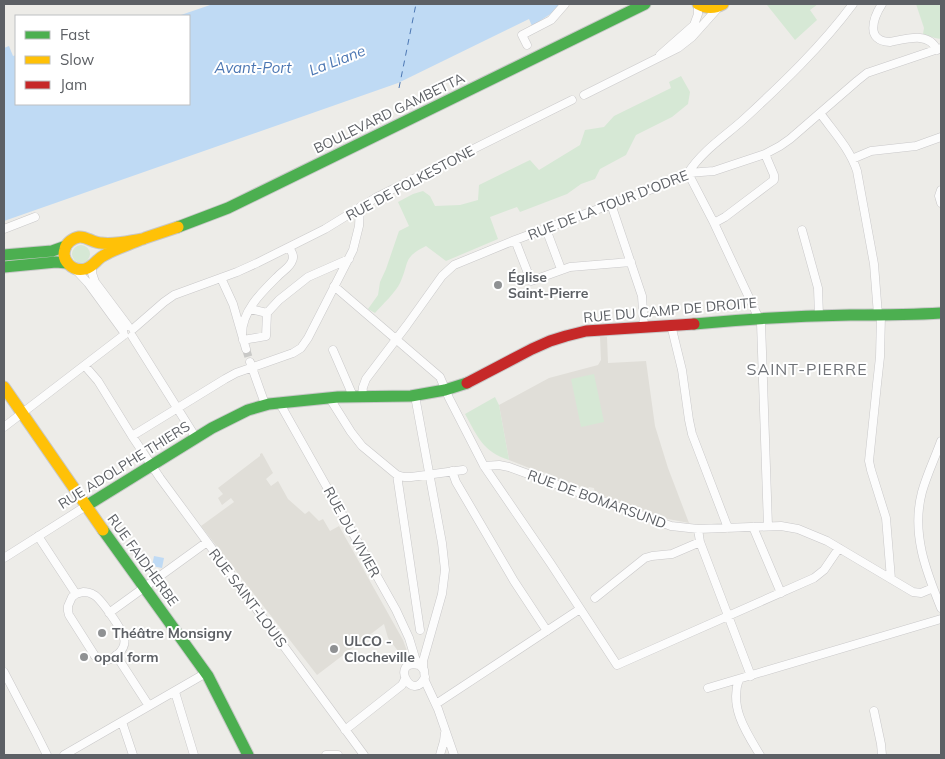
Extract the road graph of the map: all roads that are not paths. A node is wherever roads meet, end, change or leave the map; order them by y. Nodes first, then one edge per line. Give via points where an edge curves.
1 (565, 4) edge
2 (645, 4) edge
3 (698, 4) edge
4 (853, 4) edge
5 (882, 4) edge
6 (721, 6) edge
7 (527, 45) dead end
8 (939, 49) edge
9 (654, 60) junction
10 (584, 95) dead end
11 (572, 100) dead end
12 (820, 113) junction
13 (941, 138) edge
14 (765, 154) junction
15 (852, 159) junction
16 (688, 173) junction
17 (941, 190) edge
18 (941, 203) edge
19 (611, 204) junction
20 (360, 207) junction
21 (35, 218) dead end
22 (714, 223) junction
23 (4, 229) edge
24 (546, 229) junction
25 (802, 230) dead end
26 (143, 238) junction
27 (515, 240) junction
28 (92, 242) junction
29 (66, 246) junction
30 (289, 246) junction
31 (4, 254) edge
32 (349, 259) junction
33 (631, 262) junction
34 (94, 263) junction
35 (71, 266) junction
36 (4, 267) edge
37 (561, 269) junction
38 (221, 278) junction
39 (334, 286) junction
40 (250, 309) junction
41 (267, 313) junction
42 (941, 313) edge
43 (880, 315) junction
44 (819, 316) junction
45 (760, 318) junction
46 (671, 325) junction
47 (644, 327) junction
48 (128, 331) junction
49 (242, 337) junction
50 (396, 339) junction
51 (246, 349) tunnel mouth
52 (333, 350) dead end
53 (251, 365) junction
54 (85, 366) junction
55 (4, 387) edge
56 (445, 390) junction
57 (358, 396) junction
58 (415, 396) junction
59 (329, 397) junction
60 (280, 402) junction
61 (265, 404) junction
62 (178, 408) junction
63 (22, 413) junction
64 (4, 427) edge
65 (132, 436) junction
66 (196, 438) junction
67 (941, 441) edge
68 (151, 466) junction
69 (484, 466) junction
70 (463, 470) dead end
71 (452, 471) junction
72 (397, 475) junction
73 (429, 475) junction
74 (86, 506) junction
75 (768, 526) junction
76 (753, 527) junction
77 (728, 528) junction
78 (698, 529) junction
79 (38, 536) junction
80 (207, 542) junction
81 (700, 542) junction
82 (838, 548) junction
83 (4, 558) edge
84 (891, 579) junction
85 (144, 588) junction
86 (933, 588) junction
87 (781, 593) junction
88 (76, 594) junction
89 (595, 598) dead end
90 (941, 608) edge
91 (580, 609) junction
92 (396, 610) junction
93 (109, 613) junction
94 (728, 616) junction
95 (941, 619) edge
96 (420, 630) junction
97 (547, 631) junction
98 (430, 633) junction
99 (116, 655) junction
100 (422, 670) junction
101 (4, 672) edge
102 (206, 673) junction
103 (752, 676) junction
104 (405, 679) junction
105 (739, 679) junction
106 (708, 688) dead end
107 (175, 692) junction
108 (436, 704) junction
109 (149, 706) junction
110 (874, 711) dead end
111 (122, 722) junction
112 (344, 730) junction
113 (445, 730) junction
114 (47, 755) edge
115 (64, 755) edge
116 (133, 755) edge
117 (194, 755) edge
118 (248, 755) edge
119 (326, 755) edge
120 (338, 755) edge
121 (363, 755) edge
122 (440, 755) edge
123 (454, 755) edge
124 (760, 755) edge
125 (882, 755) edge

1 - 7 street via 551,20 522,35
2 - 26 main road, BOULEVARD GAMBETTA via 240,203
3 - 6 main road via 708,9
3 - 9 street via 696,23
4 - 16 street via 804,62 698,159
5 - 8 street via 873,28 879,39 890,42 926,38
6 - 9 street via 687,42
8 - 12 street, RUE DE LA TOUR D'ODRE via 867,73
9 - 10 street
11 - 20 street, RUE DE FOLKESTONE
12 - 14 street, RUE DE LA TOUR D'ODRE via 790,139
12 - 15 street
13 - 15 street via 912,146 871,150
14 - 16 street, RUE DE LA TOUR D'ODRE via 714,171
14 - 22 street via 774,180
15 - 43 street via 858,171
16 - 19 street, RUE DE LA TOUR D'ODRE
16 - 22 street
17 - 18 street
19 - 24 street, RUE DE LA TOUR D'ODRE
19 - 33 street
20 - 30 street, RUE DE FOLKESTONE
20 - 32 street via 360,222
21 - 23 street
22 - 45 street
24 - 27 street, RUE DE LA TOUR D'ODRE
24 - 37 street
25 - 44 street via 818,288
26 - 28 main road via 113,243
26 - 34 main road via 103,255
27 - 37 street via 531,281
27 - 50 street, RUE DE LA TOUR D'ODRE via 454,264
28 - 29 main road via 80,237 72,239
28 - 34 main road via 97,250
29 - 31 main road via 45,252
29 - 35 main road via 64,256
30 - 38 street, RUE DE FOLKESTONE
30 - 40 street via 292,263 263,291
32 - 39 street
32 - 41 street via 308,277
33 - 37 street
33 - 47 street via 642,296
34 - 35 main road via 83,270
34 - 48 street via 94,282
35 - 36 main road via 53,263
35 - 48 street
38 - 48 street, RUE DE FOLKESTONE via 171,297
38 - 49 street via 233,304
39 - 50 street
39 - 53 street via 303,346 296,352
40 - 41 street
40 - 49 street
41 - 49 street via 266,336
42 - 43 main road, RUE DU CAMP DE DROITE
43 - 44 main road, RUE DU CAMP DE DROITE
43 - 84 street via 880,358 869,461 886,518
44 - 45 main road, RUE DU CAMP DE DROITE
45 - 46 main road, RUE DU CAMP DE DROITE
45 - 75 street
46 - 47 main road, RUE DU CAMP DE DROITE
46 - 77 street via 692,434
47 - 56 main road, RUE DU CAMP DE DROITE via 566,336
48 - 54 street, RUE DE FOLKESTONE
48 - 62 street
49 - 51 street
50 - 56 street via 438,375
50 - 57 street
52 - 57 street
53 - 61 street
53 - 62 street
54 - 63 street, RUE DE FOLKESTONE
54 - 65 street, RUE SAINT-LOUIS
55 - 63 main road, RUE FAIDHERBE
56 - 58 main road, RUE DU CAMP DE DROITE
56 - 69 street
57 - 58 main road, RUE DU CAMP DE DROITE
57 - 59 main road, RUE DU CAMP DE DROITE
58 - 73 street
59 - 60 main road, RUE DU CAMP DE DROITE
59 - 72 street via 362,446
60 - 61 main road, RUE DU CAMP DE DROITE
60 - 92 street, RUE DU VIVIER
61 - 66 main road, RUE ADOLPHE THIERS via 229,418
62 - 65 street
62 - 66 street
63 - 64 street, RUE DE FOLKESTONE
63 - 74 main road, RUE FAIDHERBE
65 - 68 street, RUE SAINT-LOUIS
66 - 68 main road, RUE ADOLPHE THIERS
67 - 86 street via 923,488 918,515 920,546
68 - 74 main road, RUE ADOLPHE THIERS
68 - 80 street, RUE SAINT-LOUIS
69 - 78 street, RUE DE BOMARSUND via 509,467 661,524
69 - 91 street
70 - 71 street
71 - 73 street
71 - 97 street via 512,577
72 - 73 street
72 - 96 street
73 - 98 street via 445,575
74 - 79 street, RUE ADOLPHE THIERS
74 - 85 main road, RUE FAIDHERBE
75 - 76 street, RUE DE BOMARSUND
75 - 82 street, RUE DE BOMARSUND via 798,530
76 - 77 street, RUE DE BOMARSUND
76 - 87 street
77 - 78 street, RUE DE BOMARSUND
78 - 81 street
79 - 83 street, RUE ADOLPHE THIERS
79 - 88 street
80 - 85 street
80 - 112 street, RUE SAINT-LOUIS
81 - 89 street via 672,554 645,558
81 - 94 street
82 - 84 street, RUE DE BOMARSUND
82 - 87 street via 820,574
84 - 86 street, RUE DE BOMARSUND via 916,593
85 - 93 street
85 - 102 main road, RUE FAIDHERBE
86 - 90 street
87 - 94 street
88 - 93 street via 94,595
88 - 99 street via 70,601 69,615 92,653 103,660
91 - 94 street via 617,665
91 - 97 street
92 - 96 street via 407,625
92 - 100 street, RUE DU VIVIER
93 - 99 street via 124,638
94 - 103 street
95 - 103 street
96 - 98 street
97 - 108 street
98 - 100 street
99 - 109 street
100 - 104 street via 411,664 406,668
100 - 104 street via 421,682 416,685
100 - 108 street, RUE DU VIVIER
101 - 114 street
102 - 107 street
102 - 118 main road, RUE FAIDHERBE
103 - 105 street
104 - 112 street via 402,685
105 - 106 street
105 - 124 street via 736,702 745,731
107 - 109 street
107 - 117 street
108 - 113 street, RUE DU VIVIER
109 - 111 street
110 - 125 street
111 - 115 street
111 - 116 street
112 - 121 street, RUE SAINT-LOUIS
113 - 122 street
113 - 123 street, RUE DU VIVIER
119 - 120 street

